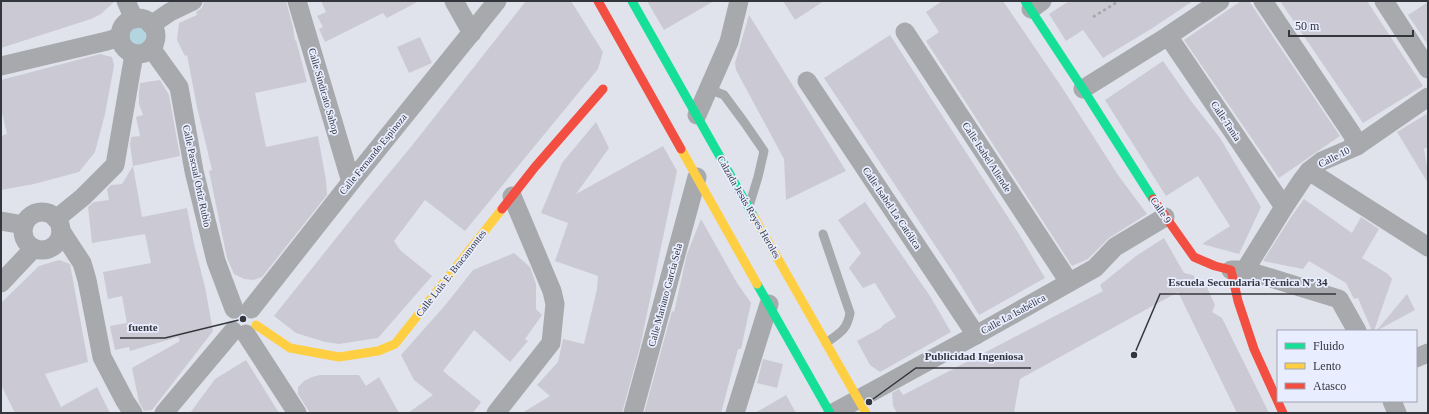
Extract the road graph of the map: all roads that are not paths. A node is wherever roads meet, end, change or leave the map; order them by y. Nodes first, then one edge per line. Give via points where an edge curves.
1 (126, 1) edge
2 (193, 1) edge
3 (297, 1) edge
4 (454, 1) edge
5 (497, 1) edge
6 (598, 1) edge
7 (632, 1) edge
8 (739, 1) edge
9 (1220, 1) edge
10 (1263, 1) edge
11 (1033, 4) edge
12 (1392, 4) edge
13 (134, 19) junction
14 (151, 25) junction
15 (905, 32) dead end
16 (472, 33) junction
17 (120, 36) junction
18 (1168, 36) junction
19 (143, 51) junction
20 (1, 66) edge
21 (1428, 69) edge
22 (807, 81) dead end
23 (603, 89) dead end
24 (1083, 89) junction
25 (709, 90) junction
26 (1428, 97) edge
27 (697, 115) junction
28 (1357, 146) junction
29 (1309, 171) junction
30 (697, 176) junction
31 (351, 182) junction
32 (512, 196) junction
33 (749, 206) junction
34 (1284, 207) junction
35 (1165, 217) junction
36 (1, 221) edge
37 (24, 225) junction
38 (58, 225) junction
39 (824, 234) dead end
40 (1428, 247) edge
41 (34, 248) junction
42 (1238, 270) junction
43 (1069, 282) junction
44 (1, 283) edge
45 (769, 304) junction
46 (244, 322) junction
47 (1356, 330) edge
48 (976, 335) junction
49 (826, 343) junction
50 (1428, 353) edge
51 (1417, 358) edge
52 (1277, 400) edge
53 (1278, 402) edge
54 (1392, 402) edge
55 (862, 406) edge
56 (133, 413) edge
57 (164, 413) edge
58 (297, 413) edge
59 (496, 413) edge
60 (633, 413) edge
61 (735, 413) edge
62 (832, 413) edge
63 (1283, 413) edge
64 (1397, 413) edge

1 - 13 street
2 - 14 street
3 - 31 street, Calle Sindicato Sahop
4 - 16 street
5 - 16 street, Calle Fernando Espinoza
6 - 30 street
7 - 27 street, Calzada Jesús Reyes Heroles
8 - 25 street via 729,42
9 - 18 street
10 - 28 street via 1352,134
11 - 24 street, Calle 9
12 - 21 street
13 - 14 street via 144,20
13 - 17 street via 124,25
14 - 19 street via 156,38 154,43
15 - 43 street, Calle Isabel Allende
16 - 31 street, Calle Fernando Espinoza
17 - 19 street via 124,48 129,52
17 - 20 street
18 - 24 street
18 - 34 street, Calle Tania
19 - 38 street via 115,165
19 - 46 street, Calle Pascual Ortiz Rubio via 179,87 196,179 216,261
22 - 48 street, Calle Isabel La Católica
23 - 32 street, Calle Luis E. Bracamontes
24 - 35 street, Calle 9
25 - 27 street
25 - 33 lane via 724,95 764,151
26 - 28 street, Calle 10
27 - 33 street, Calzada Jesús Reyes Heroles
28 - 29 street, Calle 10 via 1322,161
29 - 34 street, Calle 10
29 - 40 street
30 - 45 street
30 - 60 street, Calle Mariano García Sela
31 - 46 street, Calle Fernando Espinoza
32 - 46 street, Calle Luis E. Bracamontes via 395,344 378,351 339,357 290,348
32 - 59 street via 552,291 555,304 551,342
33 - 49 street, Calzada Jesús Reyes Heroles
34 - 42 street, Calle 10
35 - 42 street, Calle 9 via 1194,257
35 - 43 street, Calle La Isabélica via 1115,247 1095,268
36 - 37 street
37 - 38 street via 32,215 45,213
37 - 41 street via 25,241
38 - 41 street via 57,243 40,250
38 - 56 street via 82,262 102,357
39 - 49 lane via 850,313 848,323 841,332
41 - 44 street
42 - 47 street via 1339,299
42 - 52 street via 1238,301 1254,349
43 - 48 street, Calle La Isabélica
45 - 61 street
45 - 62 street
46 - 57 street, Calle Fernando Espinoza
46 - 58 street, Calle Pascual Ortiz Rubio
48 - 55 street, Calle La Isabélica
49 - 55 street, Calzada Jesús Reyes Heroles
50 - 51 street
53 - 63 street
54 - 64 street
55 - 62 street, Calle La Isabélica

